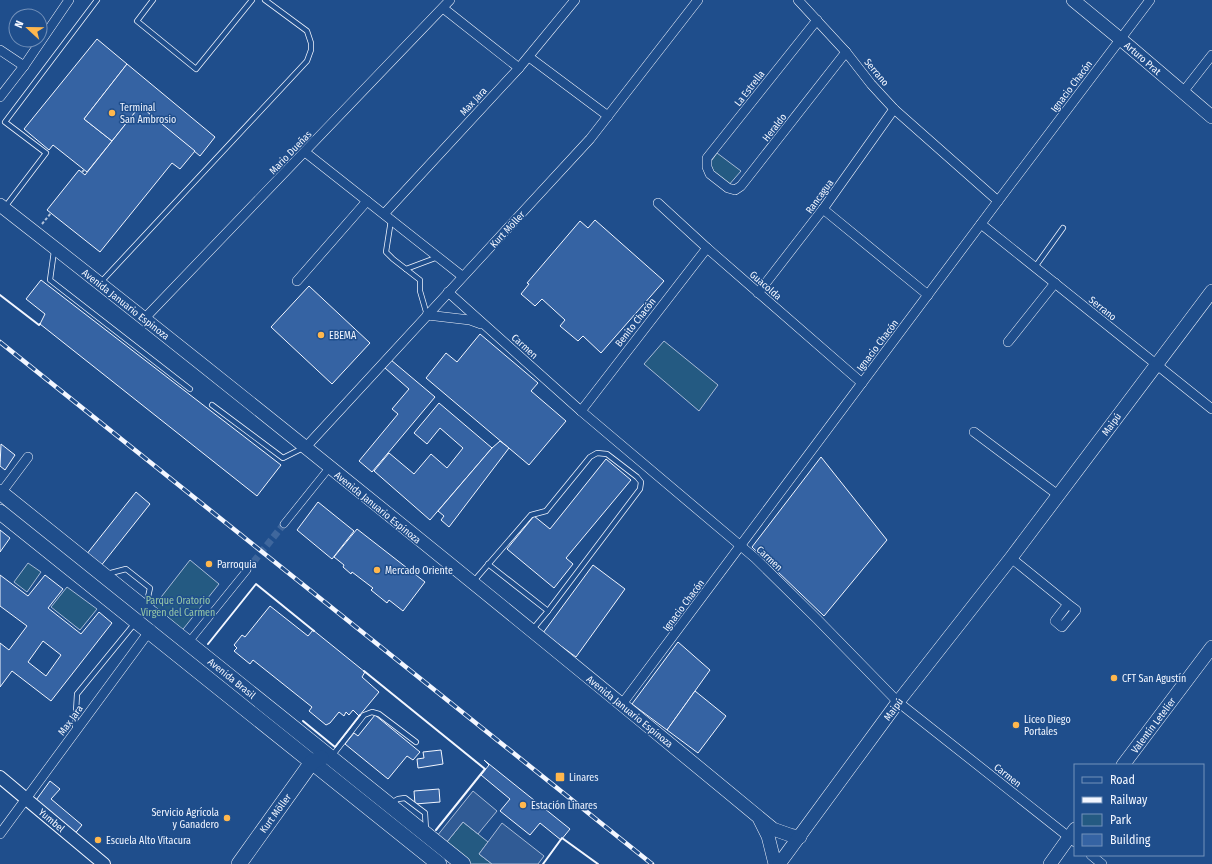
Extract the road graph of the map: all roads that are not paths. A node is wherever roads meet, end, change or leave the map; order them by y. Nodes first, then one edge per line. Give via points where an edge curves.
1 (69, 0) edge
2 (97, 0) edge
3 (154, 0) edge
4 (252, 0) edge
5 (265, 0) edge
6 (450, 0) edge
7 (698, 0) edge
8 (798, 0) edge
9 (1073, 0) edge
10 (1150, 0) edge
11 (573, 1) edge
12 (443, 8) junction
13 (817, 20) junction
14 (1120, 38) junction
15 (0, 50) edge
16 (846, 52) junction
17 (1212, 55) edge
18 (529, 57) junction
19 (24, 66) junction
20 (519, 68) junction
21 (1183, 92) junction
22 (0, 97) edge
23 (894, 109) junction
24 (608, 116) junction
25 (1212, 117) edge
26 (305, 152) junction
27 (710, 174) joint
28 (367, 201) junction
29 (998, 201) junction
30 (658, 203) dead end
31 (2, 207) edge
32 (823, 209) junction
33 (384, 214) junction
34 (391, 220) junction
35 (981, 224) junction
36 (1063, 228) dead end
37 (55, 247) junction
38 (707, 248) junction
39 (438, 257) junction
40 (1035, 267) junction
41 (406, 269) junction
42 (462, 276) junction
43 (297, 281) dead end
44 (100, 283) junction
45 (1055, 283) junction
46 (1212, 291) edge
47 (448, 292) junction
48 (758, 293) junction
49 (928, 295) junction
50 (427, 315) junction
51 (145, 318) junction
52 (486, 326) junction
53 (1008, 342) dead end
54 (1156, 364) junction
55 (862, 384) junction
56 (190, 389) dead end
57 (212, 404) dead end
58 (1212, 409) edge
59 (581, 411) junction
60 (974, 432) dead end
61 (305, 448) junction
62 (28, 457) dead end
63 (330, 468) junction
64 (0, 493) edge
65 (1058, 495) junction
66 (0, 512) edge
67 (284, 524) tunnel mouth
68 (740, 546) junction
69 (1011, 558) junction
70 (488, 564) junction
71 (247, 570) tunnel mouth
72 (472, 583) junction
73 (1068, 604) dead end
74 (548, 611) junction
75 (136, 621) junction
76 (154, 626) junction
77 (531, 631) junction
78 (188, 643) junction
79 (1212, 647) edge
80 (898, 702) junction
81 (622, 704) junction
82 (75, 732) junction
83 (416, 742) dead end
84 (332, 759) junction
85 (312, 762) junction
86 (1124, 764) edge
87 (0, 777) edge
88 (26, 799) junction
89 (754, 813) junction
90 (0, 834) edge
91 (1073, 836) edge
92 (800, 837) junction
93 (1092, 856) edge
94 (104, 864) edge
95 (239, 864) edge
96 (439, 864) edge
97 (463, 864) edge
98 (775, 864) edge
99 (779, 864) edge
100 (1050, 864) edge
101 (1102, 864) edge

1 - 19 street
2 - 31 lane via 5,122 46,153
3 - 4 lane via 136,21 196,69
5 - 44 lane via 307,31 311,44 307,61
6 - 12 street, Mario Dueñas
7 - 24 street, Kurt Möller
8 - 13 street, Serrano
9 - 14 main road, Arturo Prat
10 - 14 street, Ignacio Chacón
11 - 18 street, Max Jara
12 - 20 street
12 - 26 street, Mario Dueñas
13 - 16 street, Serrano
13 - 27 street, La Estrella via 708,158
14 - 21 main road, Arturo Prat
14 - 29 street, Ignacio Chacón
15 - 19 street
16 - 23 street, Serrano
16 - 27 street, Heraldo via 741,186 735,190 728,188
17 - 21 street
18 - 20 street, Max Jara
18 - 24 street
19 - 22 street
20 - 33 street, Max Jara
21 - 25 main road, Arturo Prat
23 - 29 street, Serrano
23 - 32 street, Rancagua
24 - 42 street, Kurt Möller via 570,161
26 - 28 street
26 - 51 street, Mario Dueñas
28 - 33 street
28 - 43 street
29 - 35 street, Ignacio Chacón
30 - 38 street, Guacolda
31 - 37 main road, Avenida Januario Espinoza
32 - 48 street, Rancagua
32 - 49 street
33 - 34 street
34 - 39 street
34 - 41 lane via 386,252
35 - 40 street, Serrano
35 - 49 street, Ignacio Chacón
36 - 40 lane
37 - 44 main road, Avenida Januario Espinoza
37 - 56 lane via 50,280
38 - 48 street, Guacolda
38 - 59 street, Benito Chacón
39 - 41 lane
39 - 42 street
40 - 45 street, Serrano
41 - 50 lane via 420,280 420,291
42 - 47 street, Kurt Möller
44 - 51 main road, Avenida Januario Espinoza
45 - 53 street
45 - 54 street, Serrano
46 - 54 main road, Maipú
47 - 50 street, Kurt Möller
47 - 52 street, Carmen
48 - 55 street, Guacolda
49 - 55 street, Ignacio Chacón
50 - 52 street via 470,320
50 - 61 street, Kurt Möller
51 - 61 main road, Avenida Januario Espinoza
52 - 59 street, Carmen
54 - 58 street, Serrano
54 - 65 main road, Maipú
55 - 68 street, Ignacio Chacón
57 - 61 lane via 283,458
59 - 68 street, Carmen
60 - 65 street
61 - 63 main road, Avenida Januario Espinoza
62 - 64 street
63 - 67 street
63 - 72 main road, Avenida Januario Espinoza
64 - 76 main road, Avenida Brasil via 145,609
65 - 69 main road, Maipú
66 - 75 main road, Avenida Brasil
68 - 80 street, Carmen via 817,619
68 - 81 street, Ignacio Chacón
69 - 73 street
69 - 80 main road, Maipú
70 - 72 lane
70 - 74 lane
70 - 74 lane via 531,514 546,511 587,459 593,455 607,454 637,477 640,490
71 - 78 street
72 - 77 main road, Avenida Januario Espinoza
74 - 77 lane
75 - 76 main road, Avenida Brasil
75 - 82 lane via 77,694
76 - 78 main road, Avenida Brasil
76 - 82 street, Max Jara
76 - 85 main road, Avenida Brasil
77 - 81 main road, Avenida Januario Espinoza
78 - 84 main road, Avenida Brasil
79 - 86 main road, Valentín Letelier
80 - 91 street, Carmen
80 - 92 main road, Maipú
81 - 89 main road, Avenida Januario Espinoza
82 - 88 street, Max Jara
83 - 84 lane via 379,714 372,712 364,715
84 - 85 main road via 321,758
84 - 97 main road, Avenida Brasil
85 - 95 main road, Kurt Möller
85 - 96 main road, Avenida Brasil
87 - 88 street, Yumbel
88 - 90 street, Max Jara
88 - 94 street, Yumbel
89 - 92 main road, Avenida Januario Espinoza via 778,831
89 - 98 main road, Avenida Januario Espinoza via 768,836
91 - 100 main road
92 - 99 main road, Maipú
93 - 101 street

